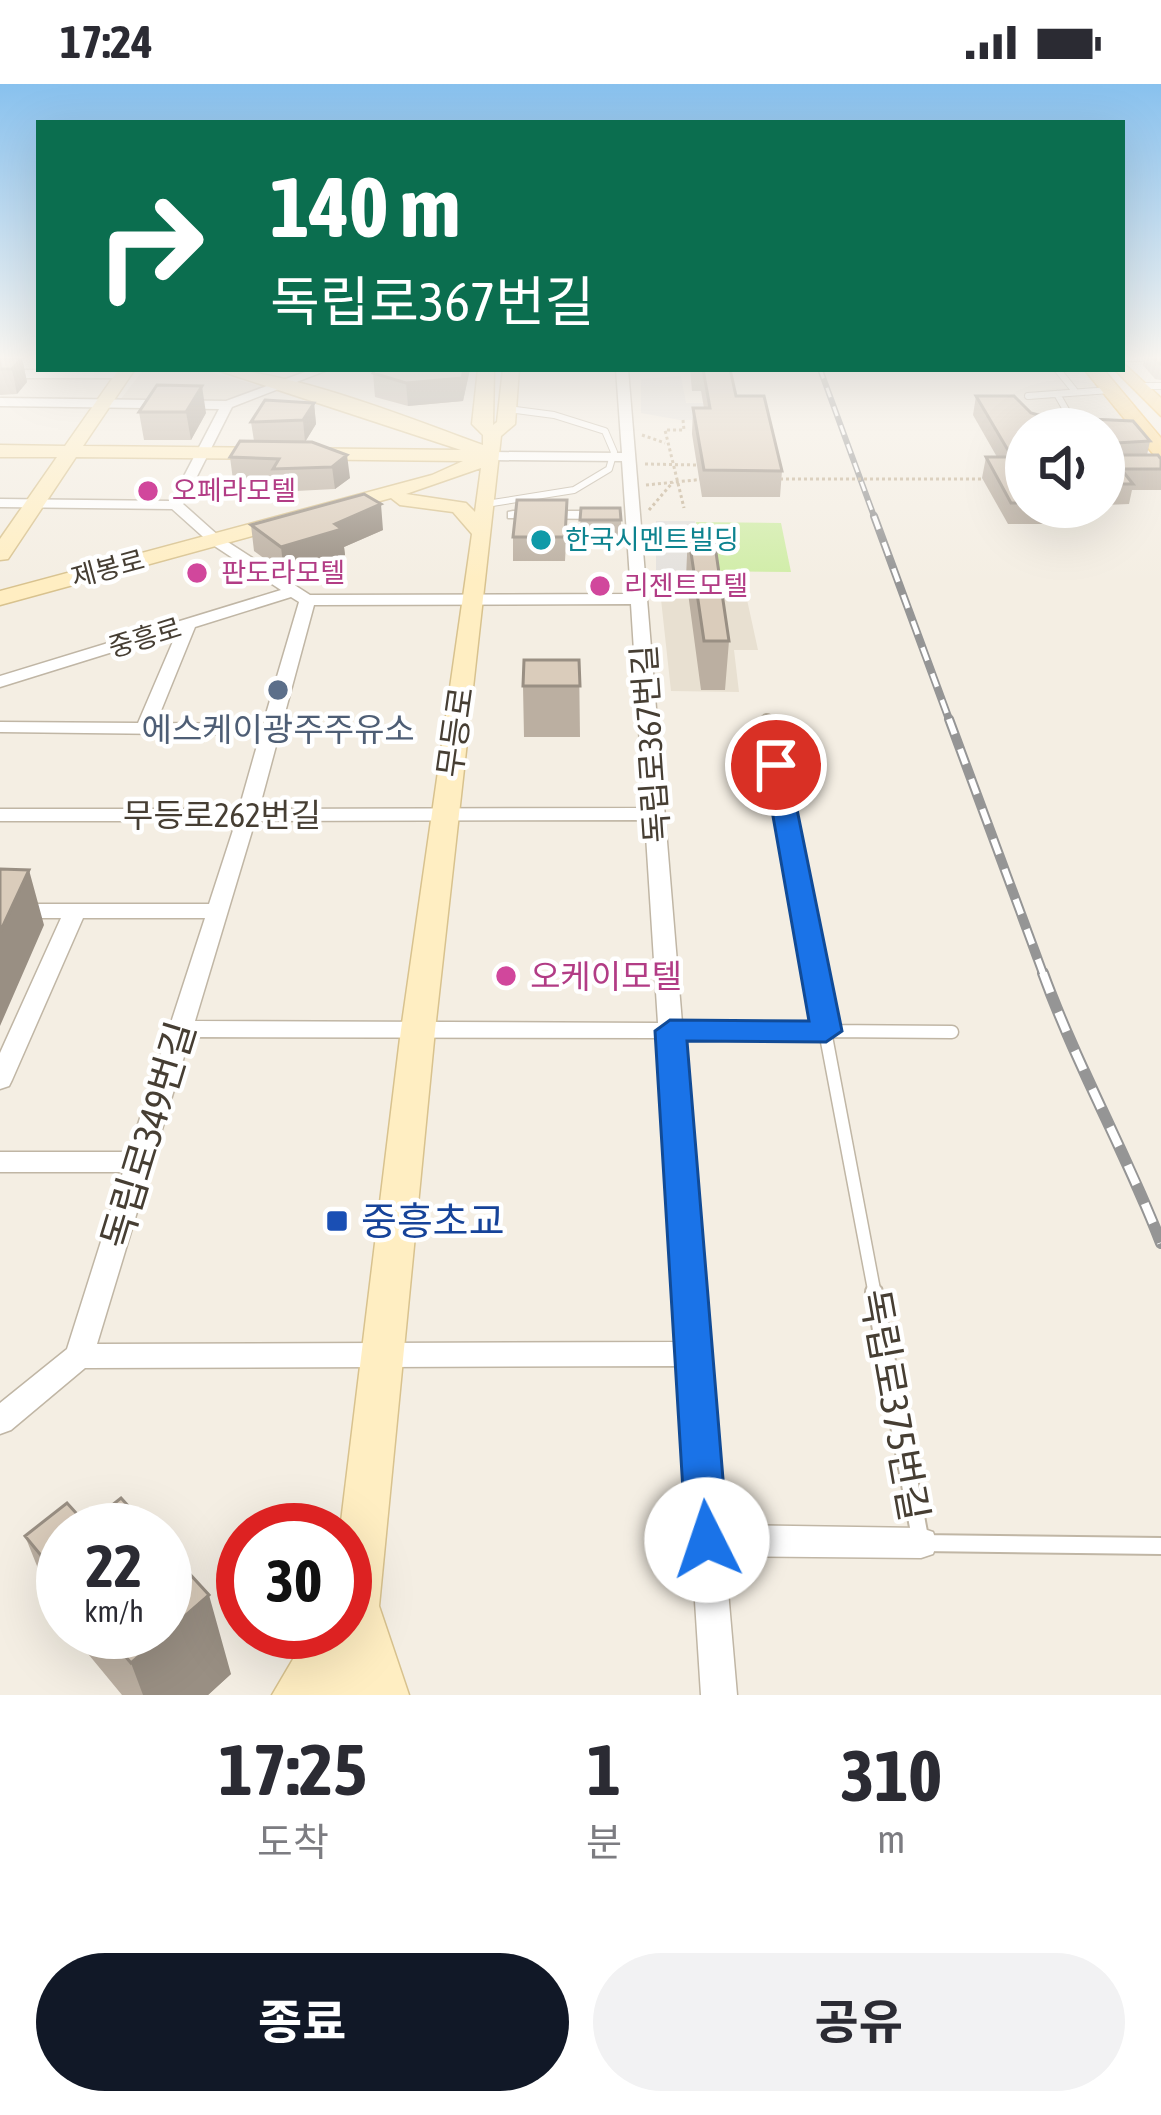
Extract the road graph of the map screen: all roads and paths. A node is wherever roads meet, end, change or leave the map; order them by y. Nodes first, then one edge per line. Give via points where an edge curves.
1 (85, 431) edge
2 (212, 431) edge
3 (375, 431) edge
4 (441, 431) edge
5 (485, 431) edge
6 (501, 431) edge
7 (605, 431) edge
8 (621, 431) edge
9 (664, 431) edge
10 (642, 435) dead end
11 (667, 443) junction
12 (492, 445) junction
13 (0, 451) edge
14 (70, 452) junction
15 (200, 453) junction
16 (306, 454) junction
17 (620, 457) junction
18 (670, 464) junction
19 (697, 465) edge
20 (1004, 478) edge
21 (722, 479) edge
22 (768, 479) edge
23 (674, 482) junction
24 (646, 485) dead end
25 (0, 503) edge
26 (35, 504) junction
27 (346, 504) junction
28 (176, 506) junction
29 (684, 508) dead end
30 (643, 510) junction
31 (494, 518) junction
32 (215, 540) junction
33 (0, 554) edge
34 (298, 596) junction
35 (0, 598) edge
36 (473, 599) junction
37 (639, 599) junction
38 (188, 625) junction
39 (0, 682) edge
40 (767, 720) dead end
41 (0, 727) edge
42 (145, 728) junction
43 (271, 730) junction
44 (444, 813) junction
45 (655, 814) junction
46 (0, 815) edge
47 (247, 816) junction
48 (0, 911) edge
49 (75, 911) junction
50 (217, 911) junction
51 (180, 1030) junction
52 (418, 1030) junction
53 (670, 1031) junction
54 (826, 1031) junction
55 (952, 1032) dead end
56 (0, 1080) edge
57 (0, 1162) edge
58 (140, 1162) junction
59 (382, 1354) junction
60 (694, 1354) junction
61 (79, 1356) junction
62 (0, 1421) edge
63 (362, 1503) edge
64 (707, 1540) junction
65 (921, 1544) junction
66 (1161, 1546) edge
67 (320, 1659) edge
68 (345, 1659) edge
69 (366, 1659) edge
70 (297, 1695) edge
71 (345, 1695) edge
72 (384, 1695) edge
73 (719, 1695) edge

1 - 14 street
2 - 15 street
3 - 16 street
4 - 12 street
5 - 12 street, 무등로
6 - 12 street, 무등로
7 - 17 lane
8 - 17 street, 독립로367번길
9 - 11 path
10 - 11 path
11 - 18 path
12 - 16 street
12 - 17 street
12 - 27 street, 제봉로 via 439,479
12 - 31 street, 무등로
13 - 14 street
14 - 15 street
14 - 26 street
15 - 16 street
15 - 28 street
16 - 27 street via 364,472
17 - 30 street, 독립로367번길
17 - 31 lane via 574,492
18 - 19 path
18 - 23 path
20 - 22 path, bridge
21 - 23 path
23 - 24 path
23 - 29 path
23 - 30 path
25 - 26 street
26 - 28 street
26 - 33 street
27 - 31 street via 447,503
27 - 32 street, 제봉로
28 - 32 street
30 - 31 street
30 - 37 street, 독립로367번길
31 - 36 street, 무등로
32 - 34 street
32 - 35 street, 제봉로
34 - 36 street, 중흥로
34 - 38 street, 중흥로
34 - 43 street, 독립로349번길
36 - 37 street, 중흥로
36 - 44 street, 무등로
37 - 45 street, 독립로367번길
38 - 39 street, 중흥로
38 - 42 street
40 - 54 lane, 독립로375번길
41 - 42 street
42 - 43 street
43 - 47 street, 독립로349번길
44 - 45 street, 무등로262번길
44 - 47 street, 무등로262번길
44 - 52 street, 무등로
45 - 53 street, 독립로367번길
46 - 47 street, 무등로262번길
47 - 50 street, 독립로349번길
48 - 49 street
49 - 50 street
49 - 56 street
50 - 51 street, 독립로349번길
51 - 52 street
51 - 58 street, 독립로349번길
52 - 53 street
52 - 59 street, 무등로
53 - 54 street
53 - 60 street, 독립로367번길
54 - 55 lane
54 - 65 lane, 독립로375번길
57 - 58 street
58 - 61 street, 독립로349번길
59 - 60 street
59 - 61 street
59 - 63 street, 무등로
60 - 64 street, 독립로367번길
61 - 62 street
64 - 65 street
64 - 73 street, 독립로367번길
65 - 66 lane, 독립로375번길
67 - 70 street
68 - 71 street, 무등로
69 - 72 street

